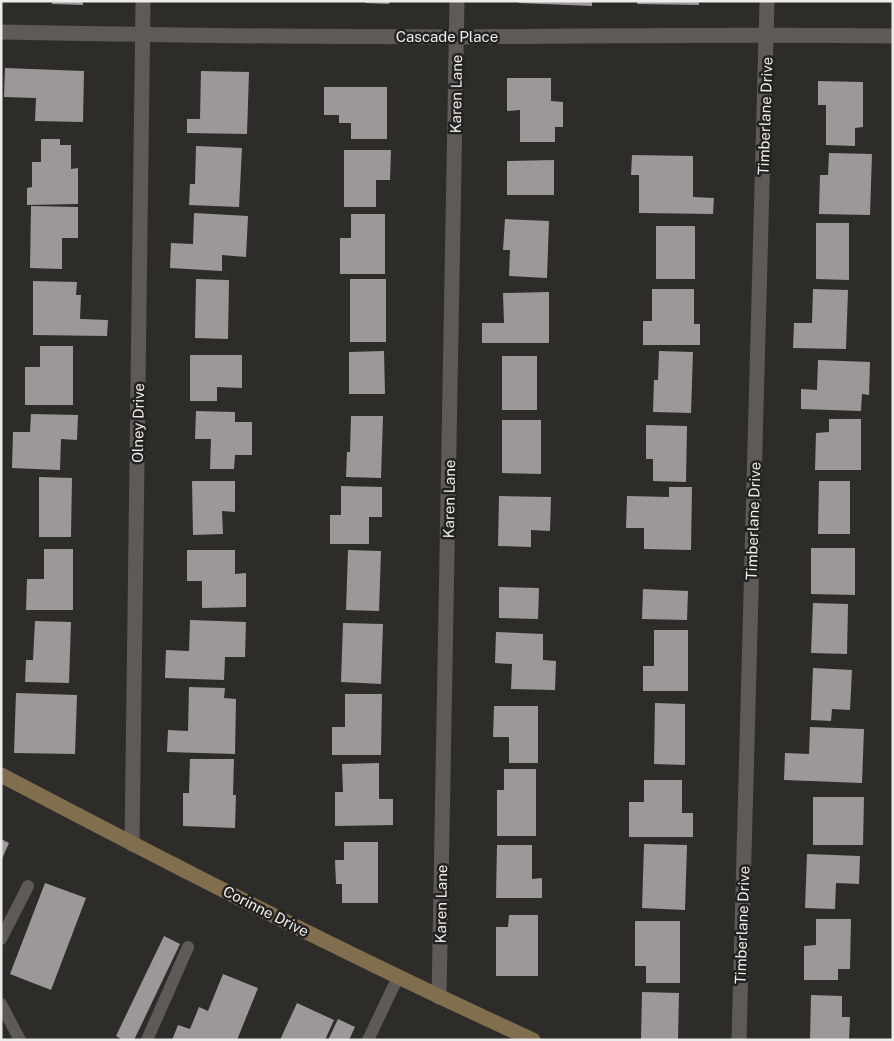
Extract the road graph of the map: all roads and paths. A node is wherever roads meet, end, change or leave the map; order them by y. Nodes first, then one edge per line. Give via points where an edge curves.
1 (143, 1) edge
2 (458, 1) edge
3 (767, 1) edge
4 (1, 32) edge
5 (767, 34) junction
6 (143, 35) junction
7 (893, 36) edge
8 (457, 37) junction
9 (1, 775) edge
10 (132, 844) junction
11 (28, 886) dead end
12 (1, 939) edge
13 (188, 947) dead end
14 (398, 977) junction
15 (440, 998) junction
16 (1, 1004) edge
17 (20, 1040) edge
18 (147, 1040) edge
19 (368, 1040) edge
20 (533, 1040) edge
21 (739, 1040) edge

1 - 6 street, Olney Drive
2 - 8 street, Karen Lane
3 - 5 street, Timberlane Drive
4 - 6 street, Cascade Place
5 - 7 street, Cascade Place
5 - 8 street, Cascade Place
5 - 21 street, Timberlane Drive
6 - 8 street, Cascade Place
6 - 10 street, Olney Drive
8 - 15 street, Karen Lane
9 - 10 street, Corinne Drive
10 - 14 street, Corinne Drive
11 - 12 lane
13 - 18 lane
14 - 15 street, Corinne Drive
14 - 19 lane
15 - 20 street, Corinne Drive
16 - 17 lane

